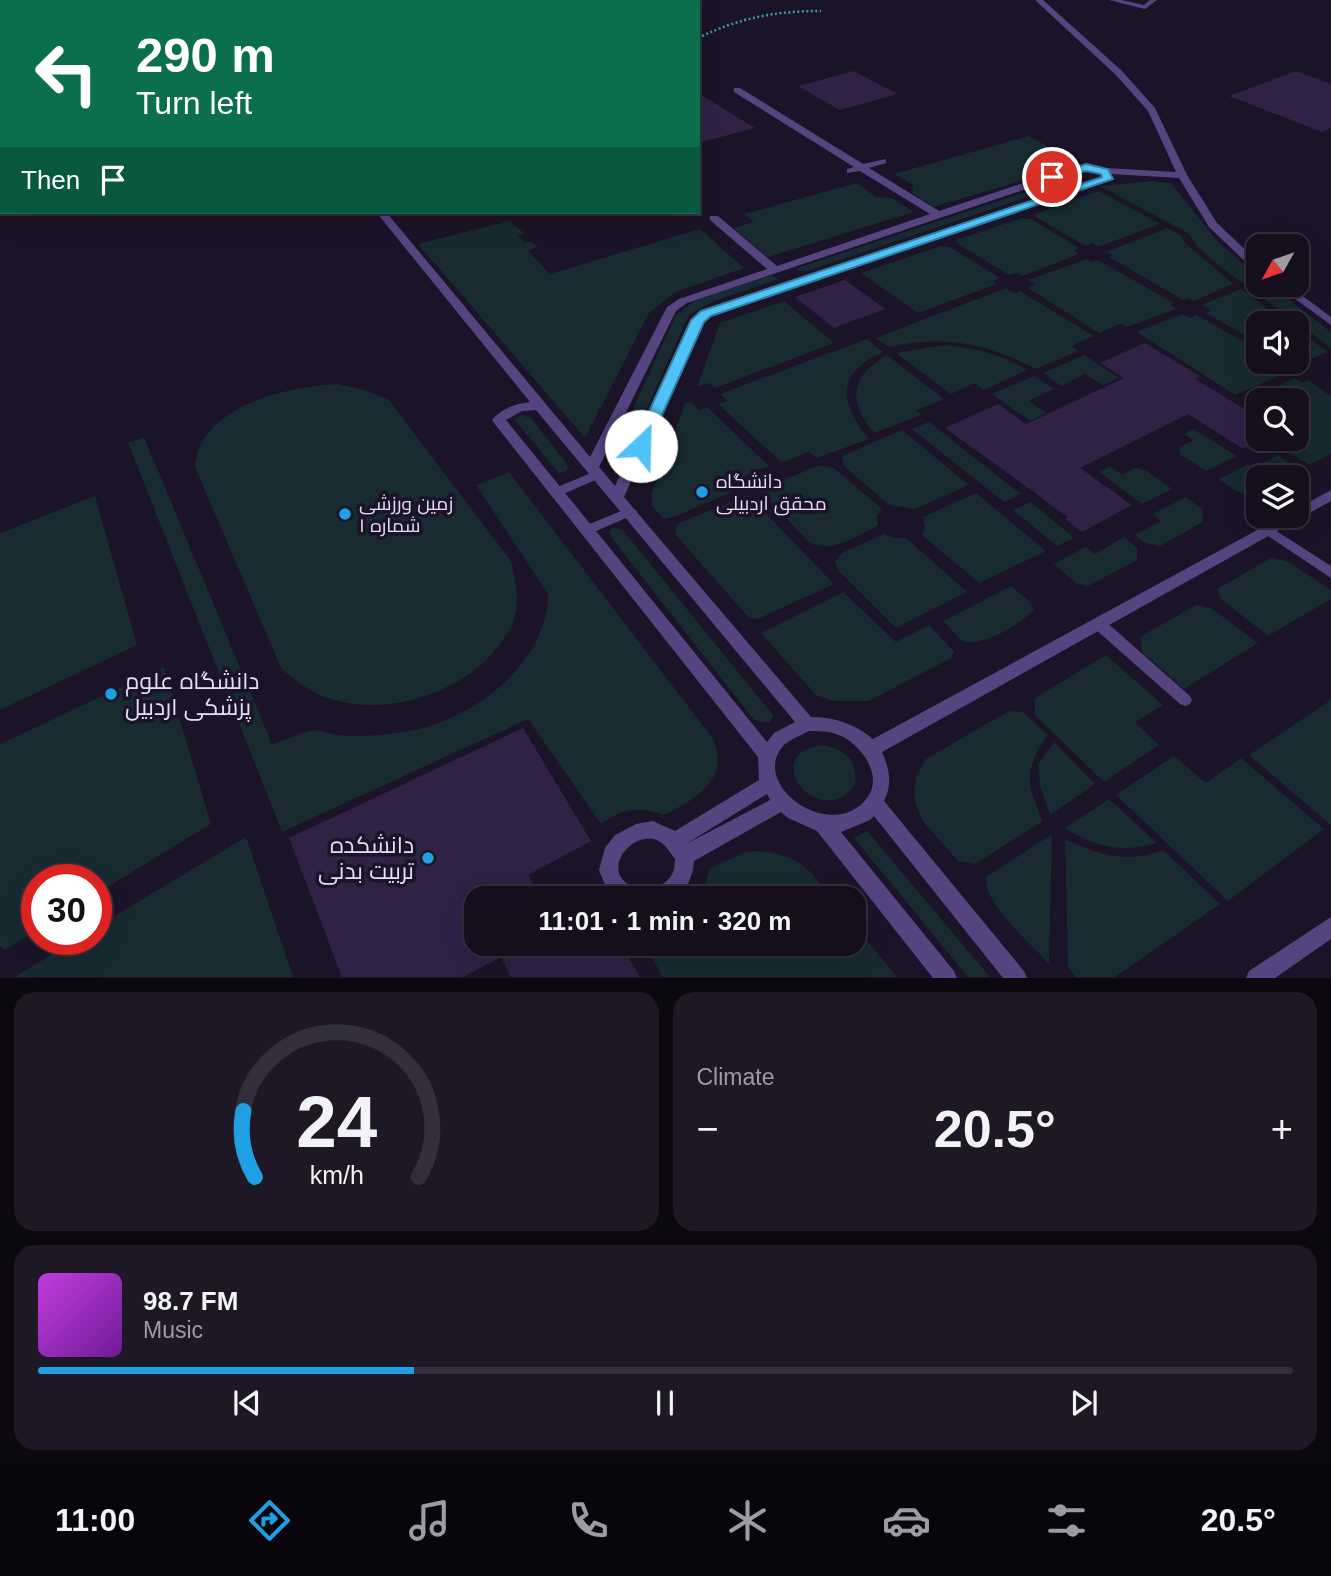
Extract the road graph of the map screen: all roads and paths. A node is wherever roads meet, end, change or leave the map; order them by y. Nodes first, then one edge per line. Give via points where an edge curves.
1 (1039, 0) edge
2 (1112, 0) edge
3 (1154, 0) edge
4 (821, 11) dead end
5 (700, 37) edge
6 (737, 90) dead end
7 (883, 161) dead end
8 (862, 167) junction
9 (850, 171) dead end
10 (1104, 171) junction
11 (1182, 175) junction
12 (383, 214) edge
13 (938, 215) junction
14 (714, 218) dead end
15 (1246, 257) edge
16 (774, 269) junction
17 (1299, 298) edge
18 (1331, 321) edge
19 (540, 406) junction
20 (595, 471) junction
21 (557, 492) junction
22 (1331, 495) edge
23 (618, 496) junction
24 (1309, 508) edge
25 (631, 511) junction
26 (1275, 528) edge
27 (587, 530) junction
28 (1270, 531) junction
29 (1331, 573) edge
30 (1099, 624) junction
31 (1185, 699) dead end
32 (807, 724) junction
33 (871, 749) junction
34 (767, 755) junction
35 (768, 784) junction
36 (781, 803) junction
37 (875, 803) junction
38 (822, 823) junction
39 (679, 849) junction
40 (616, 886) edge
41 (677, 886) edge
42 (1331, 927) edge
43 (947, 978) edge
44 (1017, 978) edge
45 (1256, 978) edge

1 - 11 street via 1152,110
2 - 3 lane via 1145,7
4 - 5 path via 759,13
6 - 8 street
7 - 8 street
8 - 9 street
8 - 13 street
10 - 11 street
10 - 13 street via 1075,169
10 - 23 street via 1107,179 706,313 698,320
11 - 15 street via 1213,225
12 - 19 street
13 - 16 street
14 - 16 street
16 - 20 street via 696,295 671,309
17 - 18 street
19 - 20 street
19 - 21 street via 525,405 499,420
20 - 21 lane
20 - 23 street
21 - 27 street
22 - 24 street
23 - 25 street
25 - 27 lane
25 - 32 street
26 - 28 street
27 - 34 street
28 - 29 lane
28 - 30 street
30 - 31 lane
30 - 33 street
32 - 33 street via 845,729
32 - 34 street via 776,740
33 - 37 street via 881,770
34 - 35 street
35 - 36 street
35 - 39 street
36 - 38 street via 804,819
36 - 39 street
37 - 38 street via 861,816
37 - 44 street
38 - 43 street
39 - 40 street via 660,832 647,830 624,837 609,856 608,868
39 - 41 street via 682,879
42 - 45 street

